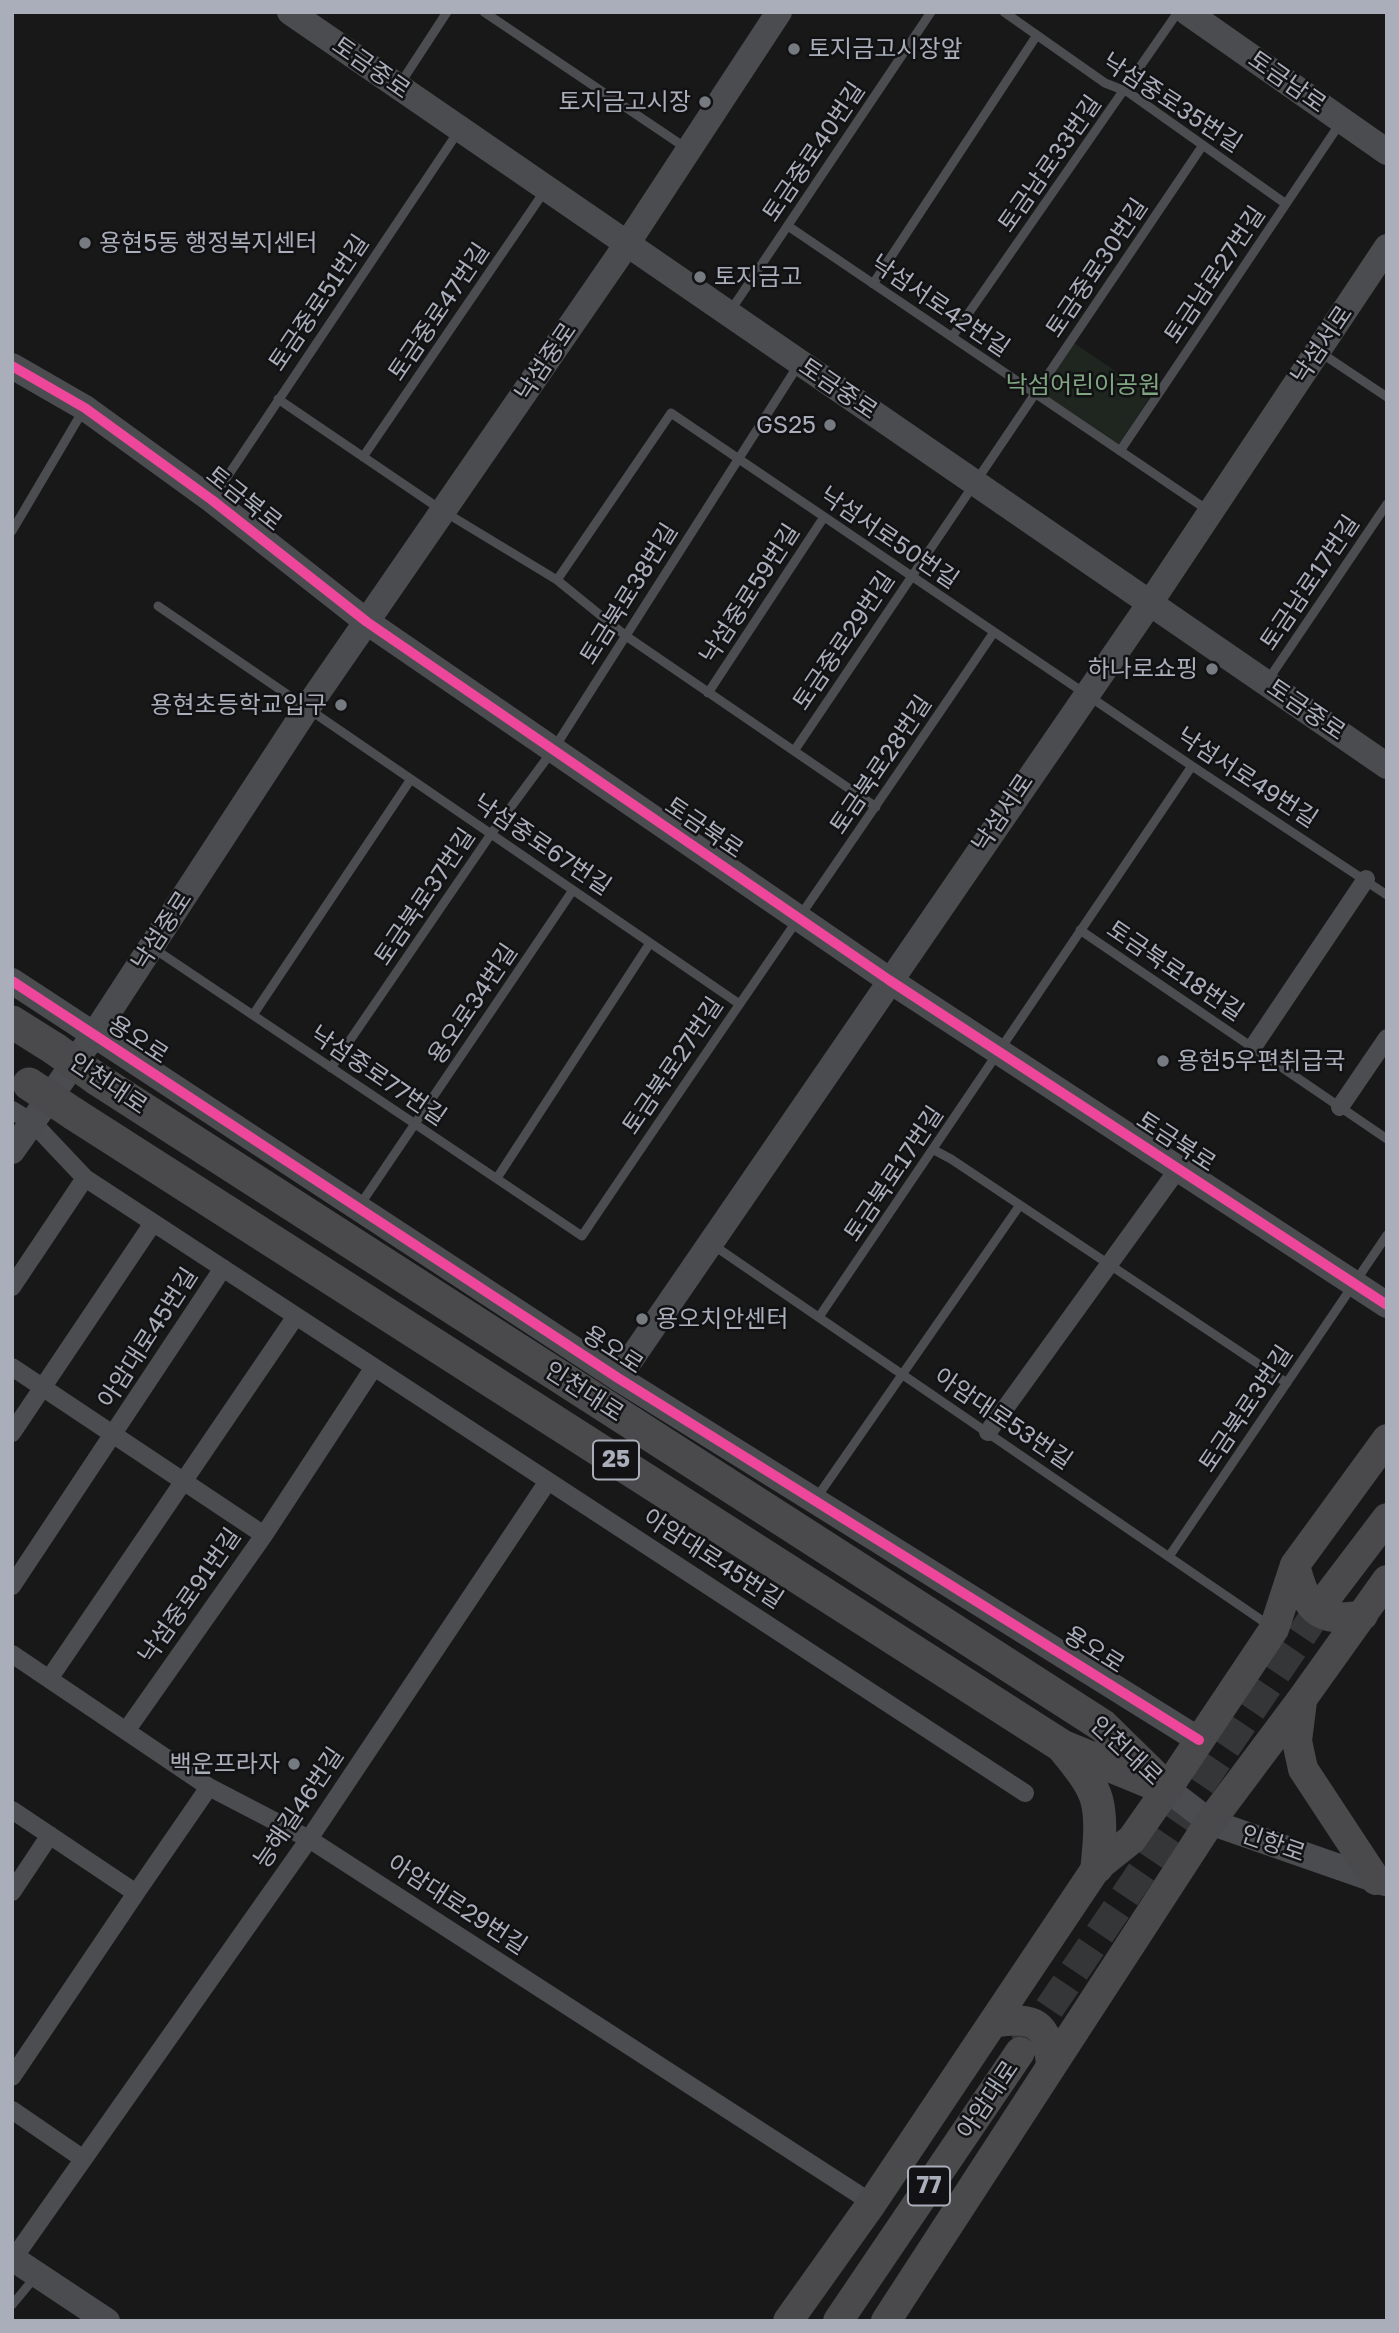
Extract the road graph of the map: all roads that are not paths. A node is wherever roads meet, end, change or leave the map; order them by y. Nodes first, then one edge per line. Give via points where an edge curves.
1 (290, 12) edge
2 (447, 12) edge
3 (484, 12) edge
4 (779, 12) edge
5 (931, 12) edge
6 (1004, 12) edge
7 (1178, 12) edge
8 (1186, 12) edge
9 (1037, 35) junction
10 (398, 86) junction
11 (1124, 92) junction
12 (1342, 121) junction
13 (460, 129) junction
14 (1203, 145) junction
15 (688, 149) junction
16 (1387, 152) edge
17 (546, 188) junction
18 (1286, 204) junction
19 (788, 226) junction
20 (627, 244) junction
21 (1387, 247) edge
22 (873, 284) junction
23 (729, 314) junction
24 (951, 337) junction
25 (1318, 351) junction
26 (800, 362) junction
27 (12, 366) edge
28 (1035, 394) junction
29 (1387, 397) edge
30 (278, 399) junction
31 (85, 408) junction
32 (1119, 451) junction
33 (363, 457) junction
34 (737, 458) junction
35 (975, 483) junction
36 (212, 500) junction
37 (1387, 504) edge
38 (443, 511) junction
39 (1210, 512) junction
40 (824, 517) junction
41 (12, 531) edge
42 (911, 575) junction
43 (557, 580) junction
44 (1150, 603) junction
45 (158, 606) dead end
46 (367, 622) junction
47 (994, 632) junction
48 (626, 636) junction
49 (1266, 683) junction
50 (708, 693) junction
51 (1085, 694) junction
52 (307, 708) junction
53 (553, 750) junction
54 (794, 751) junction
55 (1192, 766) junction
56 (1387, 766) edge
57 (411, 779) junction
58 (876, 807) junction
59 (491, 834) junction
60 (1366, 879) junction
61 (573, 890) junction
62 (1387, 895) edge
63 (800, 919) junction
64 (1080, 930) junction
65 (650, 943) junction
66 (151, 947) junction
67 (889, 980) junction
68 (12, 981) edge
69 (738, 1003) junction
70 (253, 1015) junction
71 (12, 1022) edge
72 (93, 1036) junction
73 (1387, 1038) edge
74 (1253, 1047) junction
75 (1000, 1052) junction
76 (331, 1068) junction
77 (22, 1098) edge
78 (1340, 1107) junction
79 (415, 1124) junction
80 (1387, 1139) edge
81 (934, 1150) junction
82 (12, 1151) edge
83 (1178, 1169) junction
84 (85, 1178) junction
85 (496, 1178) junction
86 (1020, 1205) junction
87 (358, 1209) junction
88 (153, 1223) junction
89 (1387, 1235) edge
90 (582, 1236) joint
91 (709, 1242) junction
92 (1109, 1264) junction
93 (223, 1268) junction
94 (1354, 1284) junction
95 (12, 1287) edge
96 (1387, 1306) edge
97 (296, 1316) junction
98 (819, 1317) junction
99 (12, 1367) edge
100 (374, 1367) junction
101 (904, 1375) junction
102 (618, 1378) junction
103 (1287, 1383) junction
104 (43, 1388) junction
105 (988, 1432) junction
106 (12, 1433) edge
107 (114, 1435) junction
108 (1387, 1439) edge
109 (548, 1480) junction
110 (184, 1481) junction
111 (815, 1501) junction
112 (1387, 1518) edge
113 (264, 1535) junction
114 (1170, 1555) junction
115 (1295, 1565) junction
116 (1387, 1580) edge
117 (12, 1587) edge
118 (1330, 1593) tunnel mouth
119 (1363, 1615) junction
120 (1275, 1629) junction
121 (12, 1654) edge
122 (49, 1679) junction
123 (1302, 1699) junction
124 (126, 1731) junction
125 (1199, 1740) junction
126 (1062, 1746) junction
127 (209, 1787) junction
128 (1167, 1789) junction
129 (1025, 1793) dead end
130 (12, 1810) edge
131 (1210, 1822) junction
132 (50, 1835) junction
133 (309, 1839) junction
134 (1097, 1867) junction
135 (1381, 1882) edge
136 (12, 1892) edge
137 (136, 1893) junction
138 (993, 2024) junction
139 (1020, 2052) tunnel mouth
140 (1051, 2066) junction
141 (12, 2077) edge
142 (12, 2110) edge
143 (82, 2158) junction
144 (872, 2203) junction
145 (13, 2258) edge
146 (37, 2275) junction
147 (12, 2305) edge
148 (107, 2321) edge
149 (788, 2321) edge
150 (838, 2321) edge
151 (886, 2321) edge

1 - 10 street, 토금중로
2 - 10 lane
3 - 15 lane
4 - 15 street, 낙섬중로
5 - 19 lane, 토금중로40번길
6 - 9 lane, 낙섬중로35번길
7 - 11 lane, 토금남로33번길
8 - 12 street, 토금남로
9 - 11 lane, 낙섬중로35번길
9 - 22 lane
10 - 13 street, 토금중로
11 - 14 lane, 낙섬중로35번길
11 - 24 lane, 토금남로33번길
12 - 16 street, 토금남로
12 - 18 lane, 토금남로27번길
13 - 17 street, 토금중로
13 - 30 lane, 토금중로51번길
14 - 18 lane, 낙섬중로35번길
14 - 28 lane, 토금중로30번길
15 - 20 street, 낙섬중로
17 - 20 street, 토금중로
17 - 33 lane, 토금중로47번길
18 - 32 lane, 토금남로27번길
19 - 22 lane, 낙섬서로42번길
19 - 23 lane, 토금중로40번길
20 - 23 street, 토금중로
20 - 38 street, 낙섬중로
21 - 25 street, 낙섬서로
22 - 24 lane, 낙섬서로42번길
23 - 26 street, 토금중로
24 - 28 lane, 낙섬서로42번길
25 - 29 lane
25 - 39 street, 낙섬서로
26 - 34 lane, 토금북로38번길
26 - 35 street, 토금중로
27 - 31 street, 토금북로
28 - 32 lane, 낙섬서로42번길
28 - 35 lane, 토금중로30번길
30 - 33 lane, 낙섬중로59번길
30 - 36 lane, 토금중로51번길
31 - 36 street, 토금북로
31 - 41 lane
32 - 39 lane, 낙섬서로42번길
33 - 38 lane, 낙섬중로59번길
34 - 40 lane, 낙섬서로50번길
34 - 43 lane, 낙섬서로50번길 via 671,413
34 - 48 lane, 토금북로38번길
35 - 42 lane, 토금중로29번길
35 - 44 street, 토금중로
36 - 46 street, 토금북로
37 - 49 lane, 토금남로17번길
38 - 43 lane, 낙섬중로59번길
38 - 46 street, 낙섬중로
39 - 44 street, 낙섬서로
40 - 42 lane, 낙섬서로50번길
40 - 50 lane, 낙섬중로59번길
42 - 47 lane, 낙섬서로50번길
42 - 54 lane, 토금중로29번길
43 - 48 lane, 낙섬중로59번길
44 - 49 street, 토금중로
44 - 51 street, 낙섬서로
45 - 52 lane
46 - 52 street, 낙섬중로
46 - 53 street, 토금북로
47 - 51 lane, 낙섬서로50번길
47 - 58 lane, 토금북로28번길
48 - 50 lane, 낙섬중로59번길
48 - 53 lane, 토금북로38번길
49 - 56 street, 토금중로
50 - 54 lane, 낙섬중로59번길
51 - 55 lane, 낙섬서로49번길
51 - 67 street, 낙섬서로
52 - 57 lane, 낙섬중로67번길
52 - 66 street, 낙섬중로
53 - 59 lane, 토금북로37번길
53 - 63 street, 토금북로
54 - 58 lane, 낙섬중로59번길
55 - 60 lane, 낙섬서로49번길
55 - 64 lane, 토금북로18번길
57 - 59 lane, 낙섬중로67번길
57 - 70 lane
58 - 63 lane, 토금북로28번길
59 - 61 lane, 낙섬중로67번길
59 - 76 lane, 토금북로37번길
60 - 62 lane, 낙섬서로49번길
60 - 74 street
61 - 65 lane, 낙섬중로67번길
61 - 79 lane, 용오로34번길
63 - 67 street, 토금북로
63 - 69 lane, 토금북로27번길
64 - 74 lane, 토금북로18번길
64 - 75 lane, 토금북로18번길
65 - 69 lane, 낙섬중로67번길
65 - 85 lane
66 - 70 lane, 낙섬중로77번길
66 - 72 street, 낙섬중로
67 - 75 street, 토금북로
67 - 91 street, 낙섬서로
68 - 72 street, 용오로
69 - 90 lane, 토금북로27번길
70 - 76 lane, 낙섬중로77번길
71 - 128 highway, 인천대로 / 25, bridge via 1103,1726
72 - 77 street, 낙섬중로
72 - 87 street, 용오로
73 - 78 street
74 - 78 lane, 토금북로18번길
75 - 81 lane, 토금북로17번길
75 - 83 street, 토금북로
76 - 79 lane, 낙섬중로77번길
77 - 82 street, 낙섬중로
77 - 84 street, 아암대로45번길
77 - 126 highway, 인천대로 / 25, bridge via 74,1114
78 - 80 lane, 토금북로18번길
79 - 85 lane, 낙섬중로77번길
79 - 87 lane, 용오로34번길
81 - 86 lane
81 - 98 lane, 토금북로17번길
83 - 92 street
83 - 94 street, 토금북로
84 - 88 street, 아암대로45번길
84 - 95 street
85 - 90 lane, 낙섬중로77번길
86 - 92 lane
86 - 101 lane
87 - 102 street, 용오로
88 - 93 street, 아암대로45번길
88 - 104 street
89 - 94 lane, 토금북로3번길
91 - 98 lane, 아암대로53번길
91 - 102 street, 낙섬서로
92 - 103 lane
92 - 105 street
93 - 97 street, 아암대로45번길
93 - 107 street, 아암대로45번길
94 - 96 street, 토금북로
94 - 103 lane, 토금북로3번길
97 - 100 street, 아암대로45번길
97 - 110 street
98 - 101 lane, 아암대로53번길
99 - 104 street, 낙섬중로91번길
100 - 109 street, 아암대로45번길
100 - 113 street
101 - 105 lane, 아암대로53번길
101 - 111 lane
102 - 111 street, 용오로
103 - 114 lane, 토금북로3번길
104 - 106 street
104 - 107 street, 낙섬중로91번길
105 - 114 lane, 아암대로53번길
107 - 110 street, 낙섬중로91번길
107 - 117 street
108 - 115 main road
109 - 129 street, 아암대로45번길
109 - 133 street, 능해길46번길
110 - 113 street, 낙섬중로91번길
110 - 122 street
111 - 125 street, 용오로
112 - 118 main road
113 - 124 street, 낙섬중로91번길
114 - 120 lane, 아암대로53번길
115 - 119 main road via 1302,1590 1324,1616
115 - 120 main road
116 - 119 main road
119 - 123 main road
120 - 125 main road
121 - 122 street, 아암대로29번길
122 - 124 street, 아암대로29번길
123 - 131 main road
123 - 135 main road via 1297,1741 1303,1769
124 - 127 street, 아암대로29번길
125 - 128 main road
126 - 128 highway, 인천대로 / 25
126 - 134 highway via 1097,1800
127 - 133 street, 아암대로29번길
127 - 137 street
128 - 131 street, 인항로 / 25
128 - 134 main road via 1132,1839
130 - 132 street
131 - 135 street, 인항로 / 25
131 - 140 main road
132 - 136 street
132 - 137 street
133 - 143 street, 능해길46번길
133 - 144 street, 아암대로29번길
134 - 138 main road
137 - 141 street
138 - 140 main road via 1016,2019 1045,2032
138 - 144 main road
139 - 150 main road, 아암대로 / 77
140 - 151 main road
142 - 143 street
143 - 145 street, 능해길46번길
144 - 149 main road
145 - 146 street
146 - 147 lane
146 - 148 street

